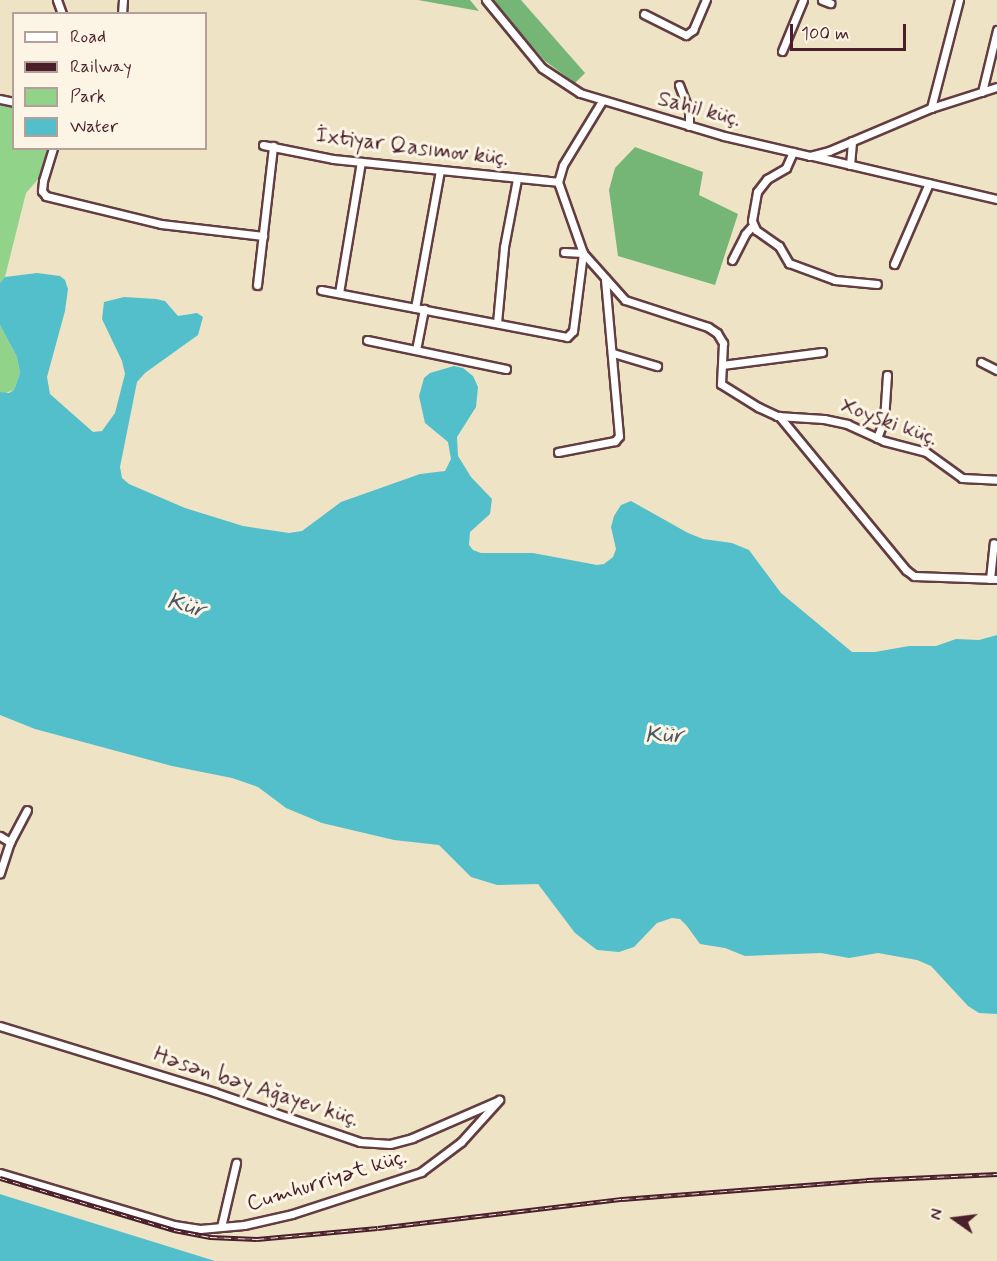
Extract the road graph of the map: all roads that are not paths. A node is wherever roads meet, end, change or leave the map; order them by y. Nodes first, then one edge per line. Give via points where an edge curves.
1 (486, 0) edge
2 (706, 0) edge
3 (803, 0) edge
4 (822, 0) edge
5 (959, 0) edge
6 (830, 3) dead end
7 (644, 14) dead end
8 (997, 30) edge
9 (782, 51) dead end
10 (679, 85) dead end
11 (997, 87) edge
12 (982, 92) junction
13 (602, 101) junction
14 (931, 108) junction
15 (689, 126) junction
16 (852, 141) junction
17 (262, 145) dead end
18 (273, 146) junction
19 (51, 150) edge
20 (793, 152) junction
21 (810, 156) junction
22 (361, 162) junction
23 (850, 165) junction
24 (440, 171) junction
25 (517, 179) junction
26 (558, 182) junction
27 (929, 183) junction
28 (997, 199) edge
29 (753, 225) junction
30 (263, 237) junction
31 (564, 252) dead end
32 (583, 252) junction
33 (732, 260) dead end
34 (894, 264) dead end
35 (605, 279) junction
36 (877, 284) dead end
37 (257, 285) dead end
38 (321, 290) dead end
39 (339, 293) junction
40 (415, 308) junction
41 (424, 309) junction
42 (497, 323) junction
43 (367, 340) dead end
44 (416, 350) junction
45 (822, 352) dead end
46 (613, 353) junction
47 (981, 362) dead end
48 (722, 365) junction
49 (657, 366) dead end
50 (506, 369) dead end
51 (997, 370) edge
52 (887, 375) dead end
53 (779, 416) junction
54 (877, 438) junction
55 (558, 452) dead end
56 (997, 480) edge
57 (994, 543) dead end
58 (994, 579) edge
59 (27, 810) dead end
60 (0, 836) edge
61 (10, 842) junction
62 (0, 873) edge
63 (0, 1026) edge
64 (499, 1100) joint
65 (236, 1163) dead end
66 (0, 1173) edge
67 (221, 1227) junction

1 - 13 street, Sahil küç. via 542,69 580,93
2 - 7 street via 693,30 686,35
3 - 9 street
4 - 6 street
5 - 14 street
8 - 12 street
10 - 15 street via 689,111
11 - 12 street
12 - 14 street
13 - 15 street, Sahil küç.
13 - 26 street via 563,165
14 - 16 street
15 - 20 street, Sahil küç.
16 - 21 street
16 - 23 street
17 - 18 street, İxtiyar Qasımov küç.
18 - 22 street, İxtiyar Qasımov küç.
18 - 30 street
19 - 30 street via 43,181 46,196 161,224
20 - 21 street, Sahil küç.
20 - 29 street via 786,168 767,178 757,192
21 - 23 street, Sahil küç.
22 - 24 street, İxtiyar Qasımov küç.
22 - 39 street
23 - 27 street, Sahil küç.
24 - 25 street, İxtiyar Qasımov küç.
24 - 40 street
25 - 26 street, İxtiyar Qasımov küç.
25 - 42 street via 504,247
26 - 32 street, Xoyski küç.
27 - 28 street, Sahil küç.
27 - 34 street
29 - 33 street
29 - 36 street via 784,251 789,263 835,280
30 - 37 street
31 - 32 street
32 - 35 street, Xoyski küç.
32 - 42 street via 571,336
35 - 46 street
35 - 48 street, Xoyski küç. via 634,305 717,333 723,343
38 - 39 street
39 - 40 street
40 - 41 street
41 - 42 street
41 - 44 street
43 - 44 street
44 - 50 street
45 - 48 street
46 - 49 street
46 - 55 street via 619,436 615,441
47 - 51 street
48 - 53 street, Xoyski küç. via 723,388
52 - 54 street via 884,420
53 - 54 street, Xoyski küç. via 847,424
53 - 58 street via 906,570 922,578
54 - 56 street, Xoyski küç. via 926,452 962,478
57 - 58 street
59 - 61 street
60 - 61 street
61 - 62 street
63 - 64 street, Həsən bəy Ağayev küç. via 360,1142 390,1144 412,1138
64 - 67 street, Cumhurriyət küç. via 461,1142 421,1172 292,1214
65 - 67 street
66 - 67 street, Cumhurriyət küç. via 174,1225

